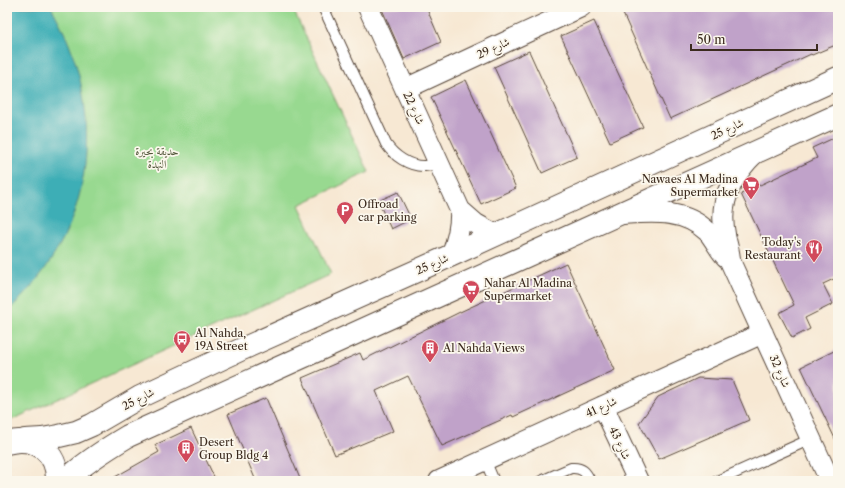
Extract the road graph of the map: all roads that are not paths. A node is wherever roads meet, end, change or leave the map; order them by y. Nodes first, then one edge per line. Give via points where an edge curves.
1 (323, 7) edge
2 (368, 7) edge
3 (582, 7) edge
4 (838, 78) edge
5 (405, 89) junction
6 (838, 115) edge
7 (755, 153) junction
8 (439, 163) junction
9 (460, 210) junction
10 (621, 214) junction
11 (496, 235) junction
12 (452, 255) junction
13 (730, 261) junction
14 (763, 333) junction
15 (603, 406) junction
16 (811, 440) junction
17 (16, 442) edge
18 (485, 460) junction
19 (469, 475) edge
20 (57, 481) edge
21 (65, 481) edge
22 (439, 481) edge
23 (494, 481) edge
24 (541, 481) edge
25 (590, 481) edge
26 (638, 481) edge
27 (717, 481) edge
28 (830, 481) edge

1 - 8 lane via 390,150 414,164 423,166
2 - 5 street, شارع 22
3 - 5 street, شارع 29
4 - 11 street, شارع 25
5 - 8 street, شارع 22
6 - 7 street
7 - 10 street
7 - 13 street, شارع 32 via 737,174 725,197 724,227
8 - 9 street, شارع 22
9 - 11 street, شارع 22 via 476,224
9 - 12 street, شارع 22 via 461,221
10 - 13 street, شارع 32 via 663,212 684,216 708,232
10 - 21 street via 128,436 89,461
11 - 12 street, شارع 25
12 - 17 street, شارع 25 via 233,353 140,397 76,432
13 - 14 street, شارع 32
14 - 15 street, شارع 41
14 - 16 street, شارع 32
15 - 18 street, شارع 41
15 - 26 street, شارع 43
16 - 27 lane
16 - 28 street, شارع 32
17 - 20 street via 34,443 50,455
18 - 19 street, شارع 41
18 - 23 lane
19 - 22 street, شارع 41
24 - 25 lane via 576,467 584,471

